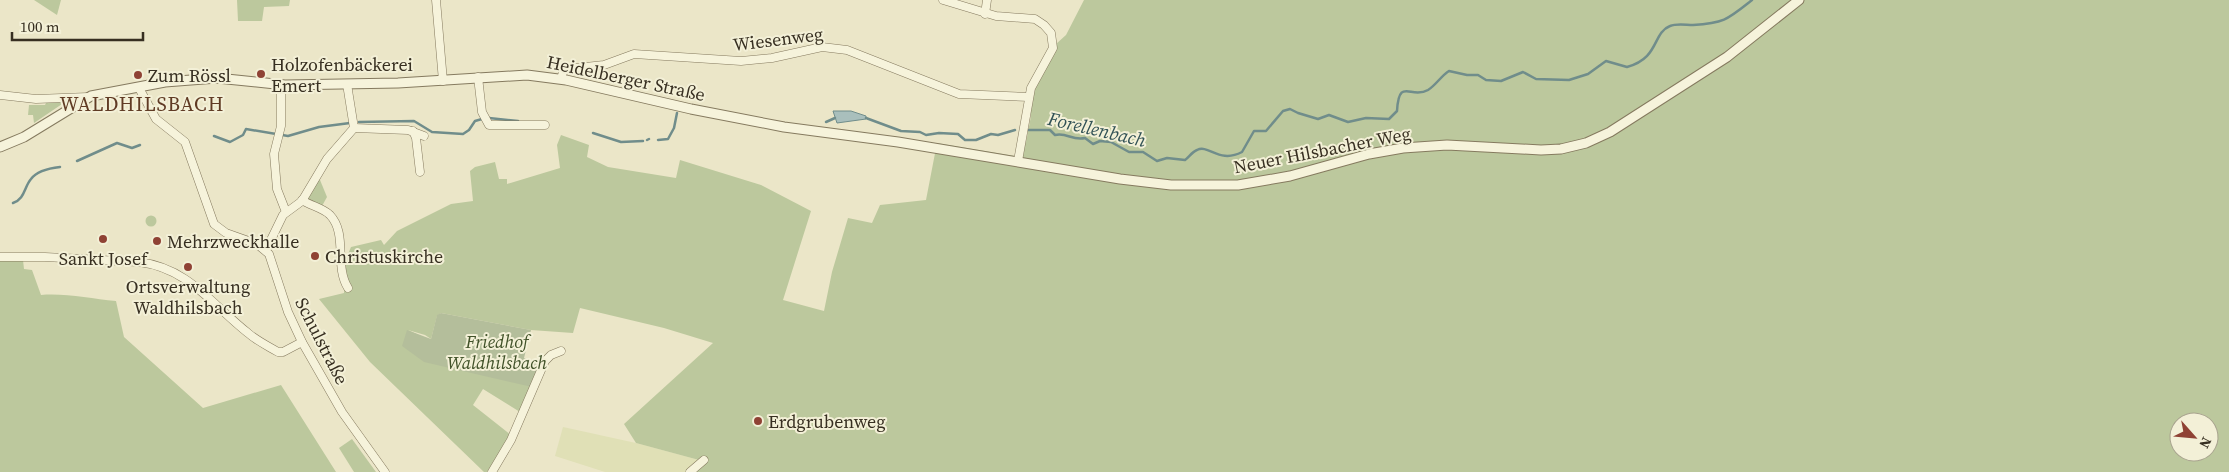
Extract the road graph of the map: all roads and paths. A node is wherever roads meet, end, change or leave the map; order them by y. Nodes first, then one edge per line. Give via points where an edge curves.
1 (436, 0) edge
2 (943, 0) edge
3 (987, 0) edge
4 (1799, 0) edge
5 (985, 14) junction
6 (478, 77) junction
7 (561, 79) junction
8 (443, 81) junction
9 (281, 84) junction
10 (347, 84) junction
11 (139, 88) junction
12 (0, 95) edge
13 (88, 97) junction
14 (1029, 97) junction
15 (546, 125) dead end
16 (354, 128) junction
17 (413, 131) junction
18 (424, 136) dead end
19 (0, 147) edge
20 (1018, 161) junction
21 (420, 172) dead end
22 (302, 200) junction
23 (286, 212) junction
24 (266, 250) junction
25 (0, 257) edge
26 (348, 288) dead end
27 (302, 342) junction
28 (561, 351) dead end
29 (704, 460) dead end
30 (385, 472) edge
31 (492, 472) edge
32 (690, 472) edge

1 - 8 street
2 - 5 street
3 - 5 street
4 - 20 street, Neuer Hilsbacher Weg via 1727,57 1610,132 1570,147 1541,150 1416,146 1377,152 1264,181 1211,186 1143,183
5 - 14 street via 1032,18 1050,30 1053,48 1033,82
6 - 7 street, Heidelberger Straße via 517,74
6 - 8 street, Heidelberger Straße
6 - 15 street via 482,112 490,125
7 - 14 street, Wiesenweg via 567,68 604,65 634,54 747,61 832,47 959,94
7 - 20 street, Heidelberger Straße via 784,127
8 - 10 street, Heidelberger Straße
9 - 10 street, Heidelberger Straße
9 - 11 street, Heidelberger Straße via 218,78 165,82
9 - 23 street via 281,126 274,152 277,187
10 - 16 street
11 - 13 street, Heidelberger Straße
11 - 24 street via 156,119 185,142 214,224 226,233
12 - 13 street via 29,99
13 - 19 street, Heidelberger Straße
14 - 20 street
16 - 17 street
16 - 22 street via 326,159
17 - 18 street
17 - 21 street
22 - 23 street
22 - 26 street via 333,219 339,236 341,274
23 - 24 street
24 - 27 street, Schulstraße
25 - 27 street via 154,264 195,284 250,335 279,352
27 - 30 street, Schulstraße via 342,412
28 - 31 street via 545,361 512,440
29 - 32 street

